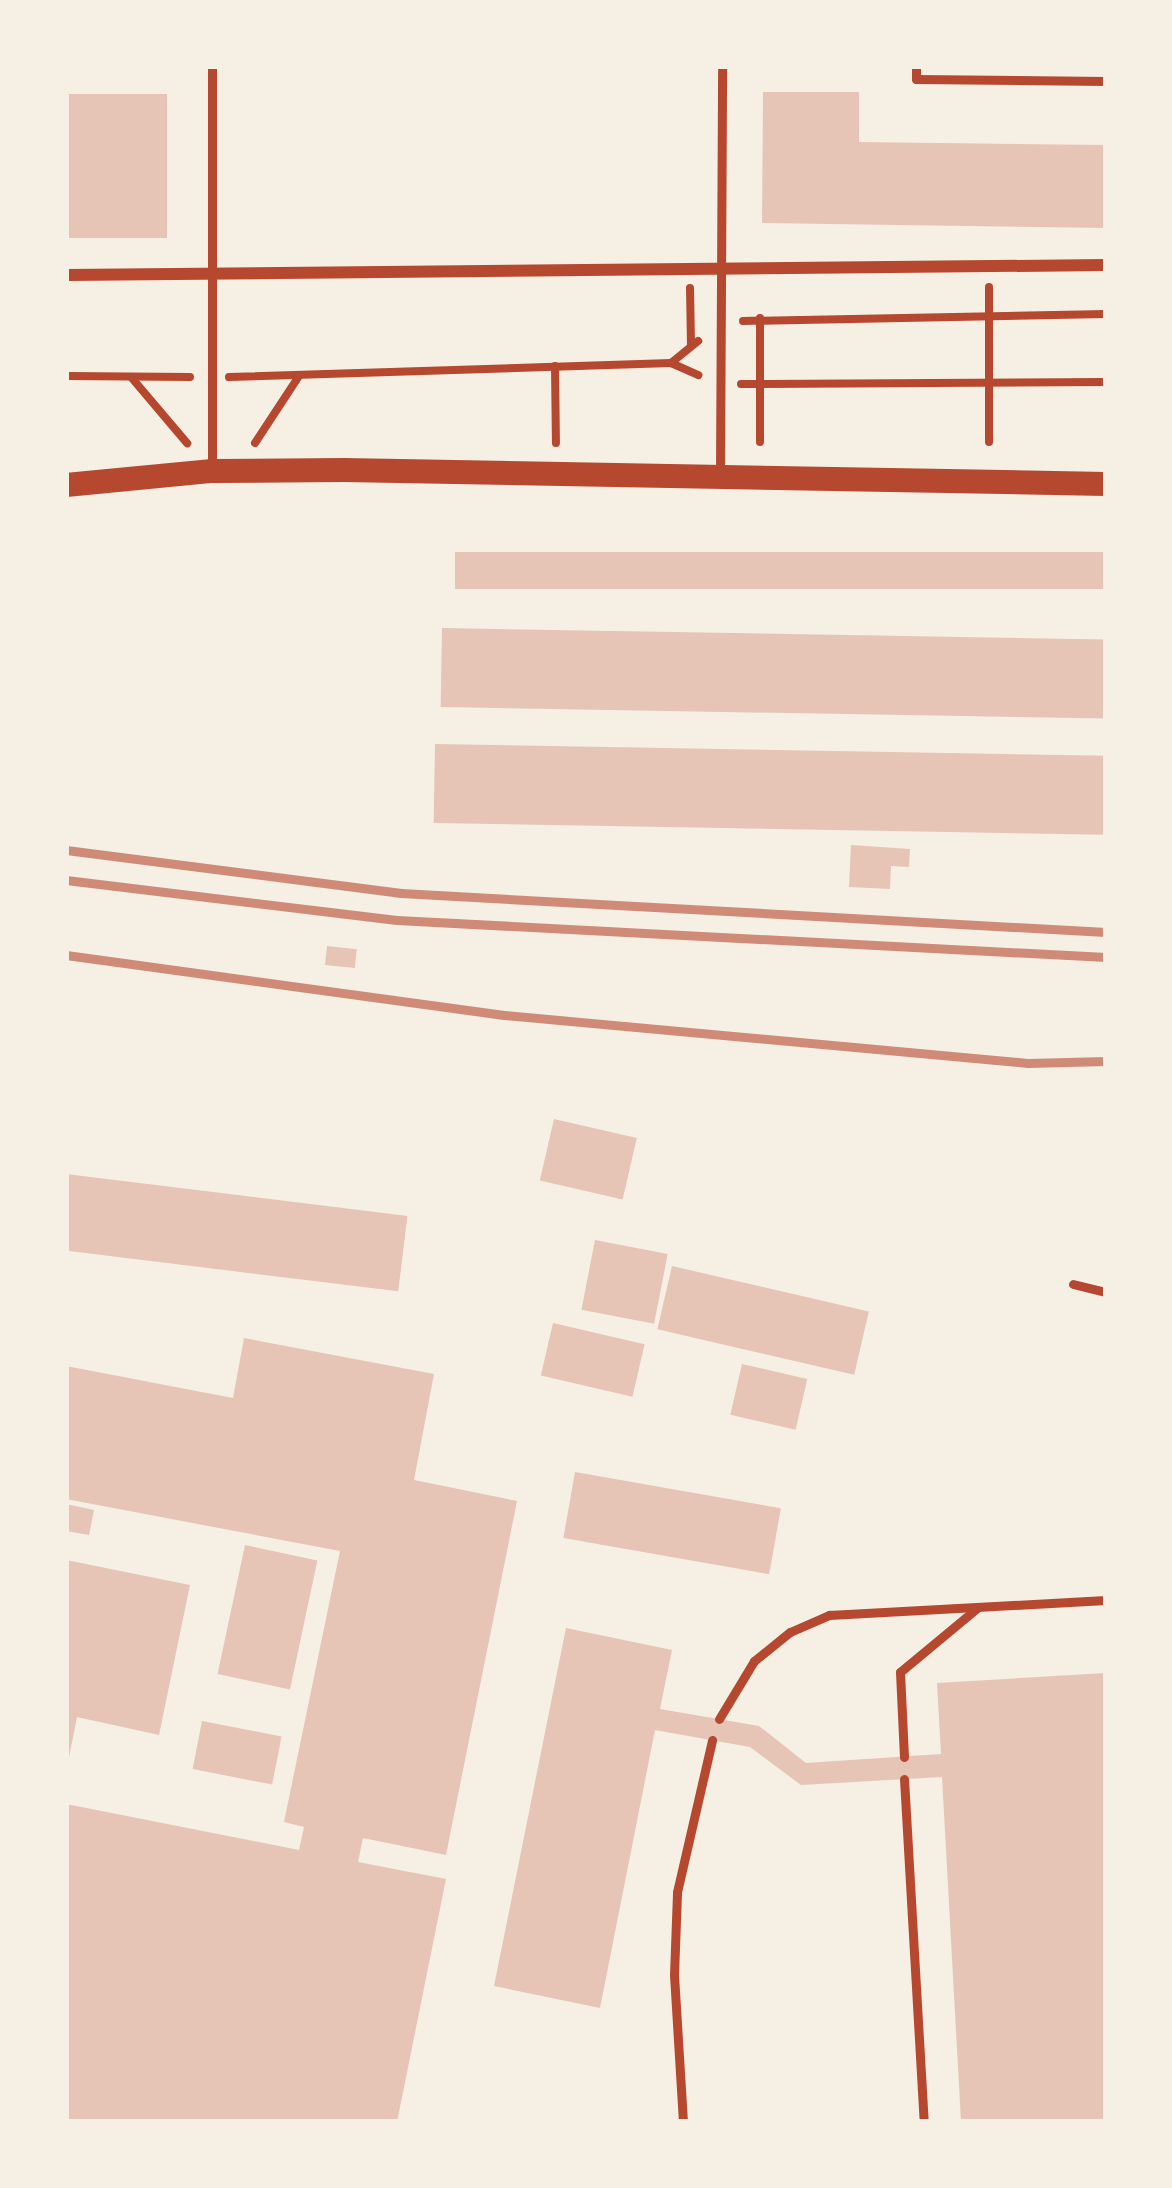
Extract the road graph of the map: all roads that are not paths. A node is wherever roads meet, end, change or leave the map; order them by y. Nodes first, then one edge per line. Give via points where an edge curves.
1 (212, 66) edge
2 (722, 66) edge
3 (916, 66) edge
4 (1106, 81) edge
5 (1106, 265) edge
6 (718, 267) junction
7 (214, 274) junction
8 (66, 275) edge
9 (212, 472) junction
10 (720, 478) junction
11 (1106, 484) edge
12 (66, 485) edge
13 (1073, 1284) dead end
14 (1106, 1292) edge
15 (1106, 1600) edge
16 (977, 1608) junction
17 (719, 1719) dead end
18 (712, 1740) dead end
19 (904, 1757) dead end
20 (904, 1779) dead end
21 (683, 2122) edge
22 (924, 2122) edge

1 - 7 lane
2 - 6 lane
3 - 4 lane via 916,79
5 - 6 street
6 - 7 street
6 - 10 lane
7 - 8 street
7 - 9 lane
9 - 10 main road
9 - 12 main road
10 - 11 main road
13 - 14 lane
15 - 16 lane
16 - 17 lane via 829,1615 754,1661
16 - 19 lane via 900,1672
18 - 21 lane via 677,1892
20 - 22 lane

